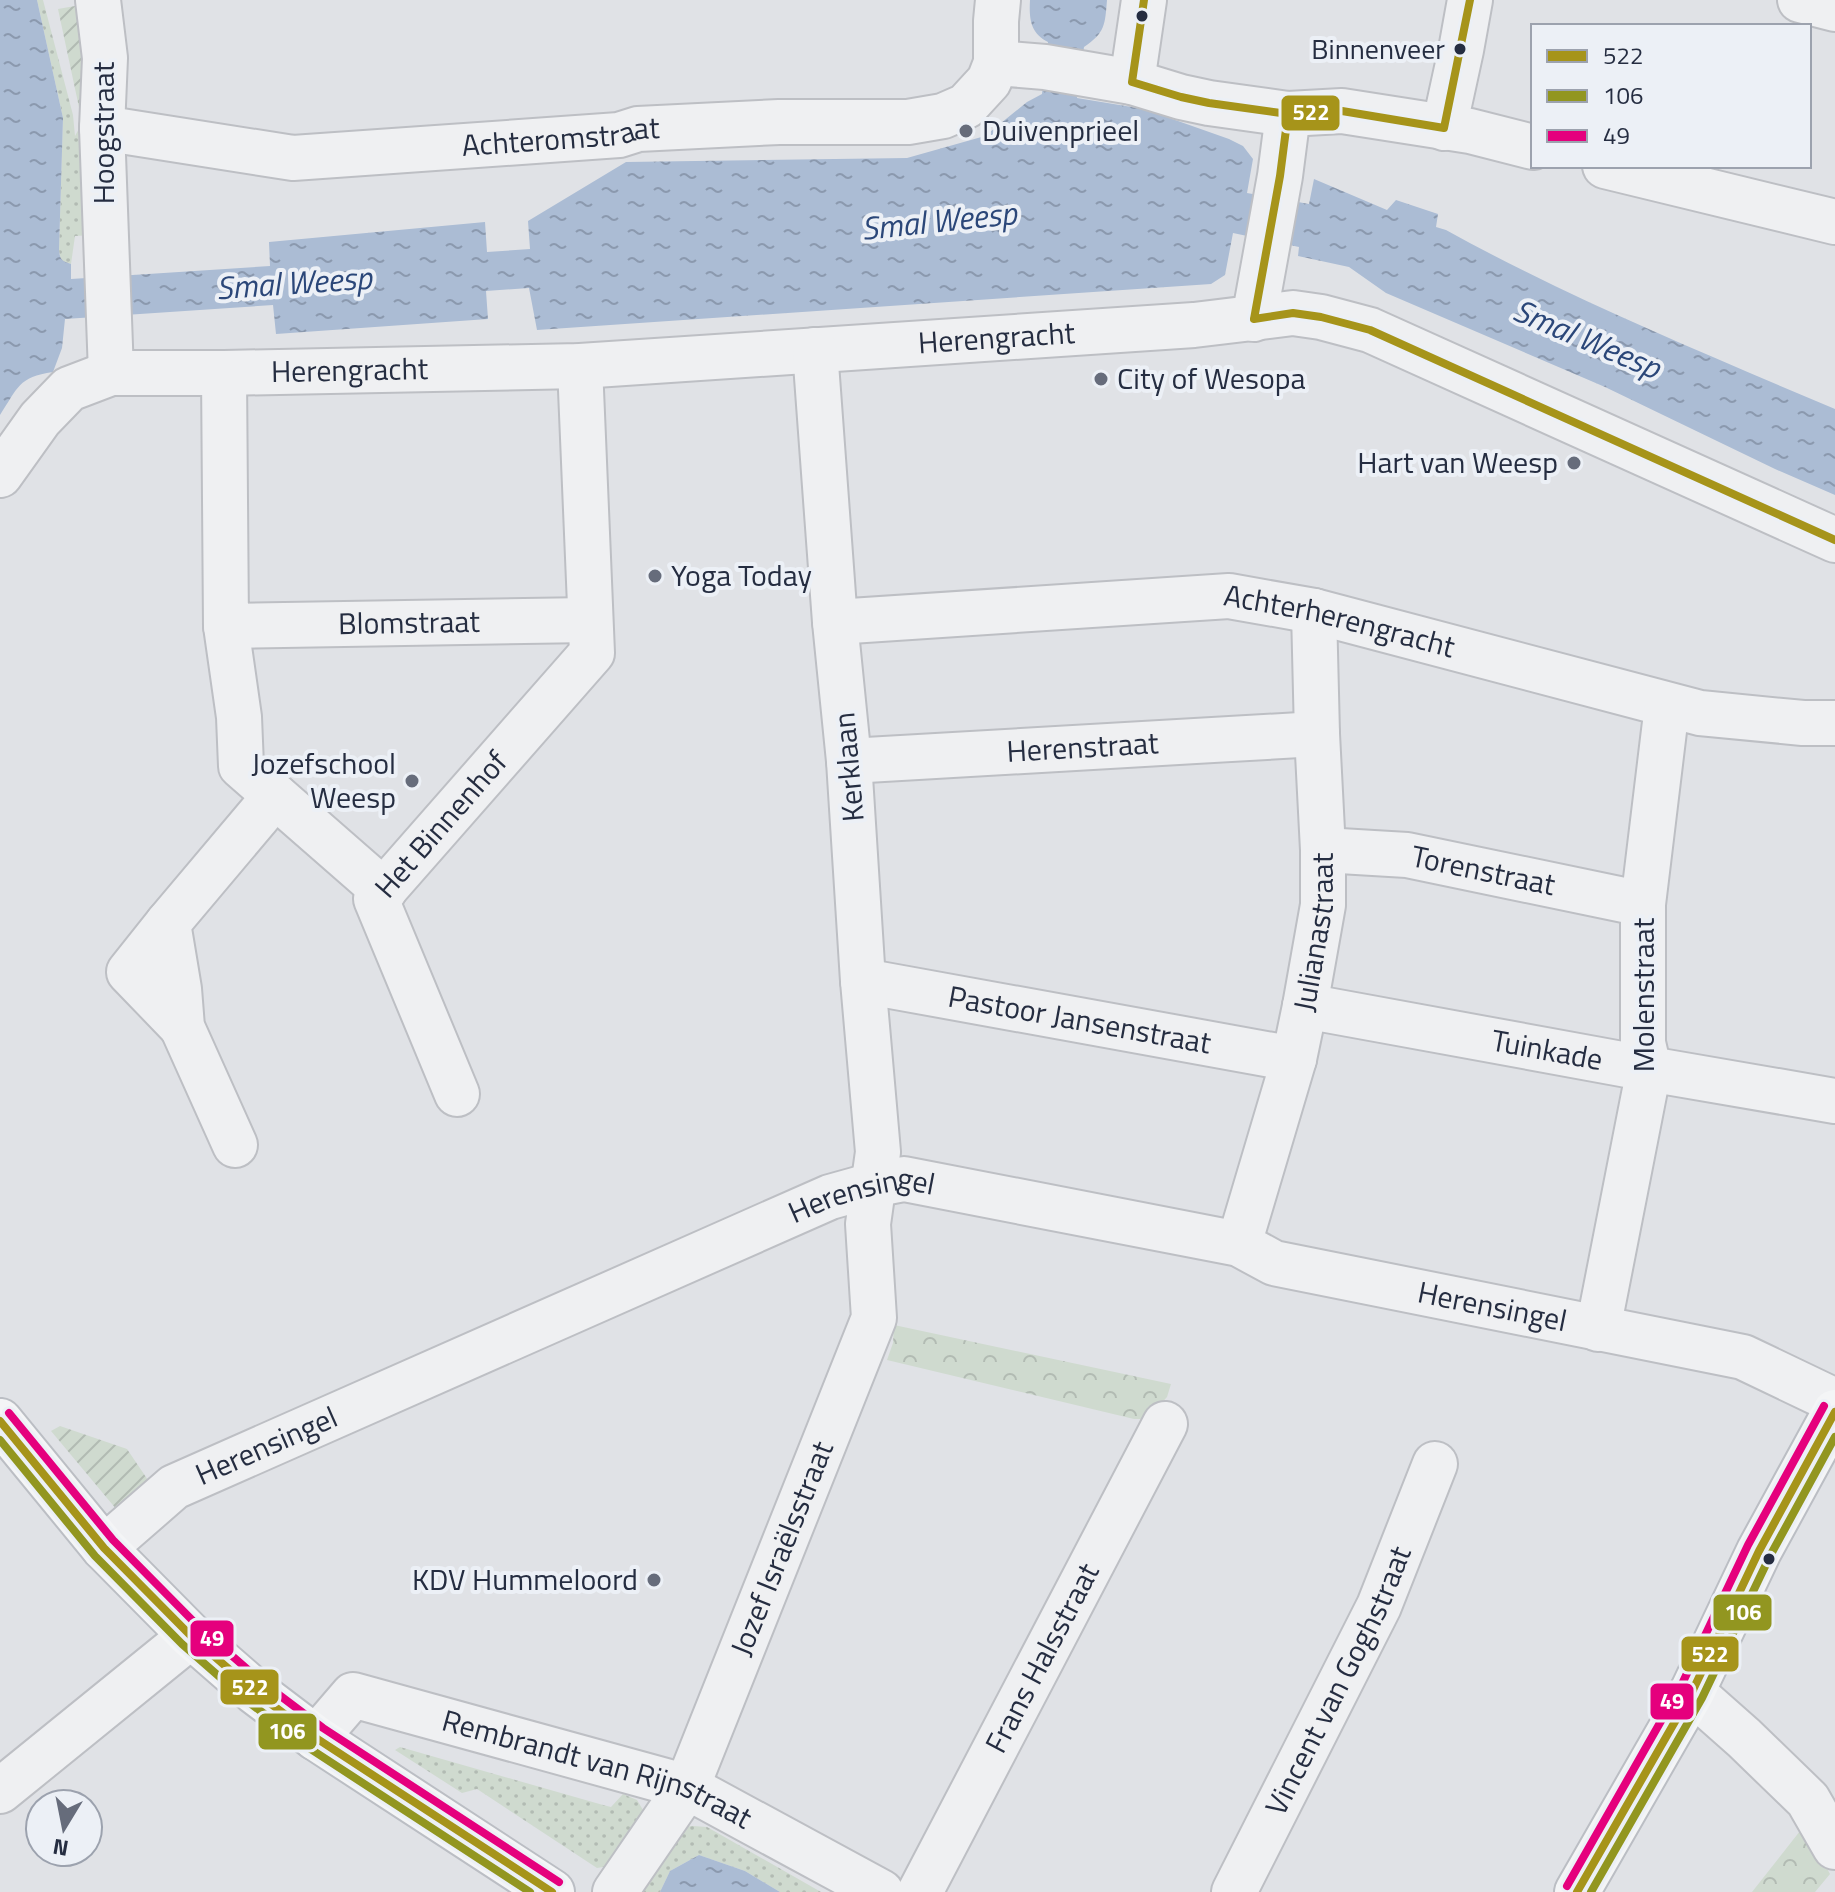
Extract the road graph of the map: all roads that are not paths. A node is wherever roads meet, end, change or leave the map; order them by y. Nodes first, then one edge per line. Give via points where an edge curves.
1 (98, 0) edge
2 (998, 0) edge
3 (1144, 0) edge
4 (1470, 0) edge
5 (1800, 0) edge
6 (1835, 9) edge
7 (996, 63) junction
8 (1132, 82) junction
9 (1288, 114) junction
10 (102, 128) junction
11 (1444, 128) junction
12 (1531, 146) edge
13 (1613, 168) edge
14 (1835, 222) edge
15 (1254, 319) junction
16 (815, 350) junction
17 (580, 366) junction
18 (111, 373) junction
19 (224, 373) junction
20 (0, 475) edge
21 (1835, 540) edge
22 (1314, 611) junction
23 (590, 620) junction
24 (835, 622) junction
25 (226, 626) junction
26 (1667, 706) junction
27 (1835, 723) edge
28 (1317, 734) junction
29 (849, 761) junction
30 (275, 796) junction
31 (1323, 850) junction
32 (384, 891) junction
33 (1643, 904) junction
34 (863, 981) junction
35 (1305, 1006) junction
36 (1294, 1059) junction
37 (1649, 1069) junction
38 (457, 1094) dead end
39 (1835, 1101) edge
40 (235, 1145) dead end
41 (873, 1185) junction
42 (1239, 1244) junction
43 (1598, 1329) junction
44 (1835, 1401) edge
45 (1835, 1412) edge
46 (0, 1421) edge
47 (1165, 1424) dead end
48 (1435, 1464) dead end
49 (104, 1548) junction
50 (191, 1636) junction
51 (1692, 1692) junction
52 (316, 1738) junction
53 (687, 1787) junction
54 (0, 1791) edge
55 (1835, 1847) edge
56 (552, 1892) edge
57 (615, 1892) edge
58 (881, 1892) edge
59 (920, 1892) edge
60 (1234, 1892) edge
61 (1577, 1892) edge

1 - 10 street, Hoogstraat via 105,58
2 - 7 street
3 - 8 street
4 - 11 street
5 - 6 street
7 - 8 street
7 - 10 street, Achteromstraat via 989,81 966,106 908,122 638,129 619,135 293,158
8 - 9 street via 1209,103
9 - 11 street via 1342,111
9 - 15 street
10 - 18 street, Hoogstraat
11 - 12 street
13 - 14 street
15 - 16 street, Herengracht
15 - 21 street, Herengracht via 1293,313 1370,330
16 - 17 street, Herengracht
16 - 24 street, Kerklaan
17 - 19 street, Herengracht
17 - 23 street
18 - 19 street, Herengracht
18 - 20 street via 69,389
19 - 25 street
22 - 24 street, Achterherengracht via 1229,596
22 - 26 street, Achterherengracht
22 - 28 street, Julianastraat
23 - 25 street, Blomstraat
23 - 32 street, Het Binnenhof via 592,653
24 - 29 street, Kerklaan
25 - 30 street via 241,766
26 - 27 street, Achterherengracht
26 - 33 street, Molenstraat
28 - 29 street, Herenstraat
28 - 31 street, Julianastraat
29 - 34 street, Kerklaan
30 - 32 street
30 - 40 street via 168,923 182,1027
31 - 33 street, Torenstraat via 1407,855
31 - 35 street, Julianastraat via 1323,905
32 - 38 street, Het Binnenhof via 376,899
33 - 37 street, Molenstraat via 1643,1043
34 - 36 street, Pastoor Jansenstraat
34 - 41 street, Kerklaan via 878,1152
35 - 36 street, Julianastraat
35 - 37 street, Tuinkade
36 - 42 street, Julianastraat
37 - 39 street, Tuinkade
37 - 43 street, Molenstraat
41 - 42 street, Herensingel via 904,1179
41 - 49 street, Herensingel via 830,1197 174,1487
41 - 53 street, Jozef Israëlsstraat via 868,1224 874,1318
42 - 43 street, Herensingel via 1274,1263
43 - 44 street, Herensingel via 1743,1357
45 - 51 main road via 1759,1551
46 - 49 main road
47 - 59 street, Frans Halsstraat
48 - 60 street, Vincent van Goghstraat via 1379,1606
49 - 50 main road
50 - 52 main road
50 - 54 street
51 - 55 street via 1808,1800
51 - 61 main road
52 - 53 street, Rembrandt van Rijnstraat via 353,1695
52 - 56 main road
53 - 57 street, Jozef Israëlsstraat
53 - 58 street, Rembrandt van Rijnstraat

